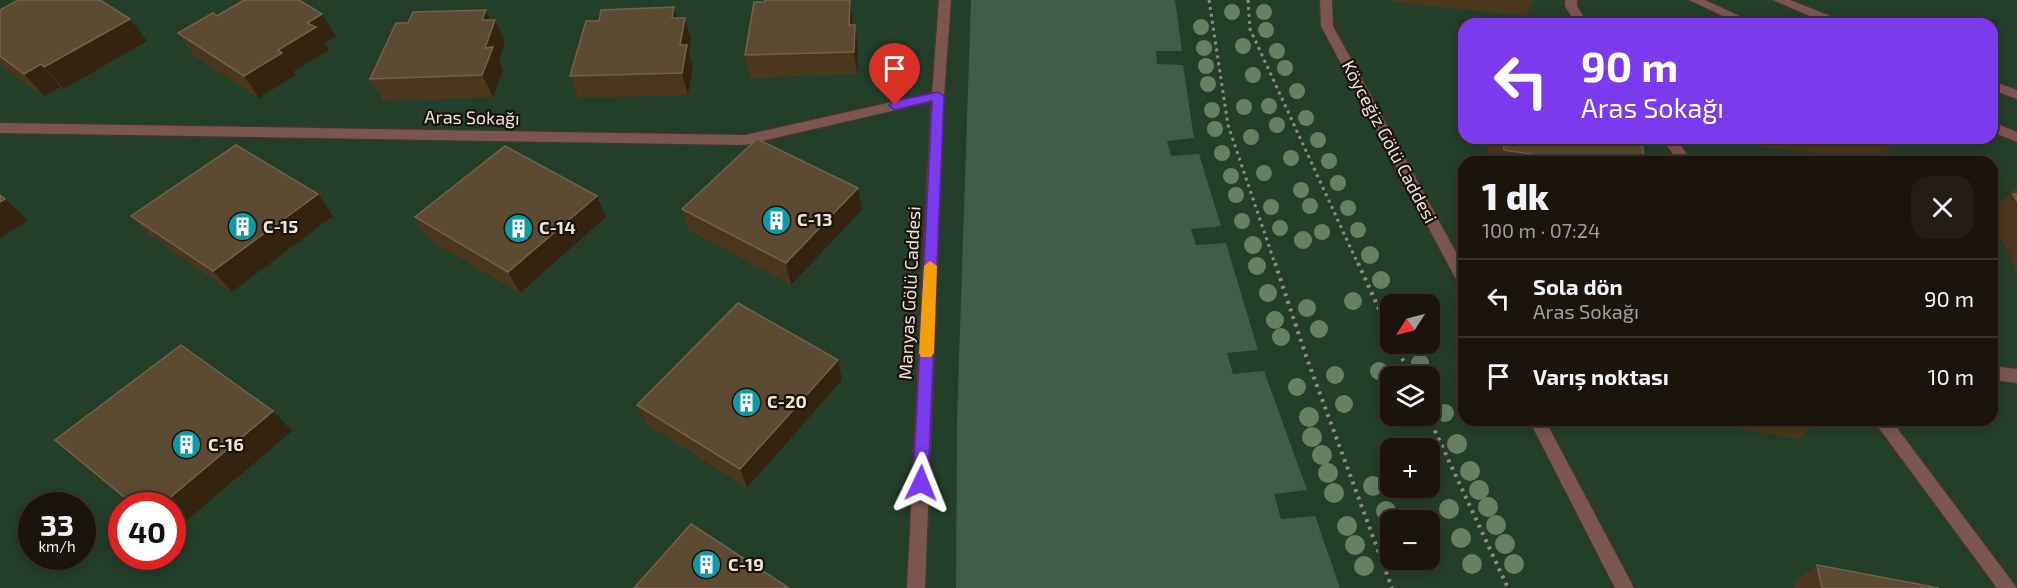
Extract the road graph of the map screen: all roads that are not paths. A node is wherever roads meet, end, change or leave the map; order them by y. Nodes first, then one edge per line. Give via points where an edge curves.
1 (945, 0) edge
2 (1326, 0) edge
3 (1571, 0) edge
4 (1695, 0) edge
5 (1779, 0) edge
6 (1578, 18) edge
7 (1737, 18) edge
8 (1824, 18) edge
9 (1998, 87) edge
10 (2017, 95) edge
11 (938, 96) junction
12 (0, 128) edge
13 (1998, 129) edge
14 (2017, 137) edge
15 (1458, 270) edge
16 (1998, 374) edge
17 (2017, 376) edge
18 (1540, 426) edge
19 (1886, 426) edge
20 (916, 588) edge
21 (1625, 588) edge
22 (2008, 588) edge

1 - 11 street, Manyas Gölü Caddesi
2 - 15 street, Köyceğiz Gölü Caddesi via 1327,26
3 - 6 street
4 - 7 street
5 - 8 street
9 - 10 street
11 - 12 street, Aras Sokağı via 745,140
11 - 20 street, Manyas Gölü Caddesi
13 - 14 street
16 - 17 street
18 - 21 street
19 - 22 street

